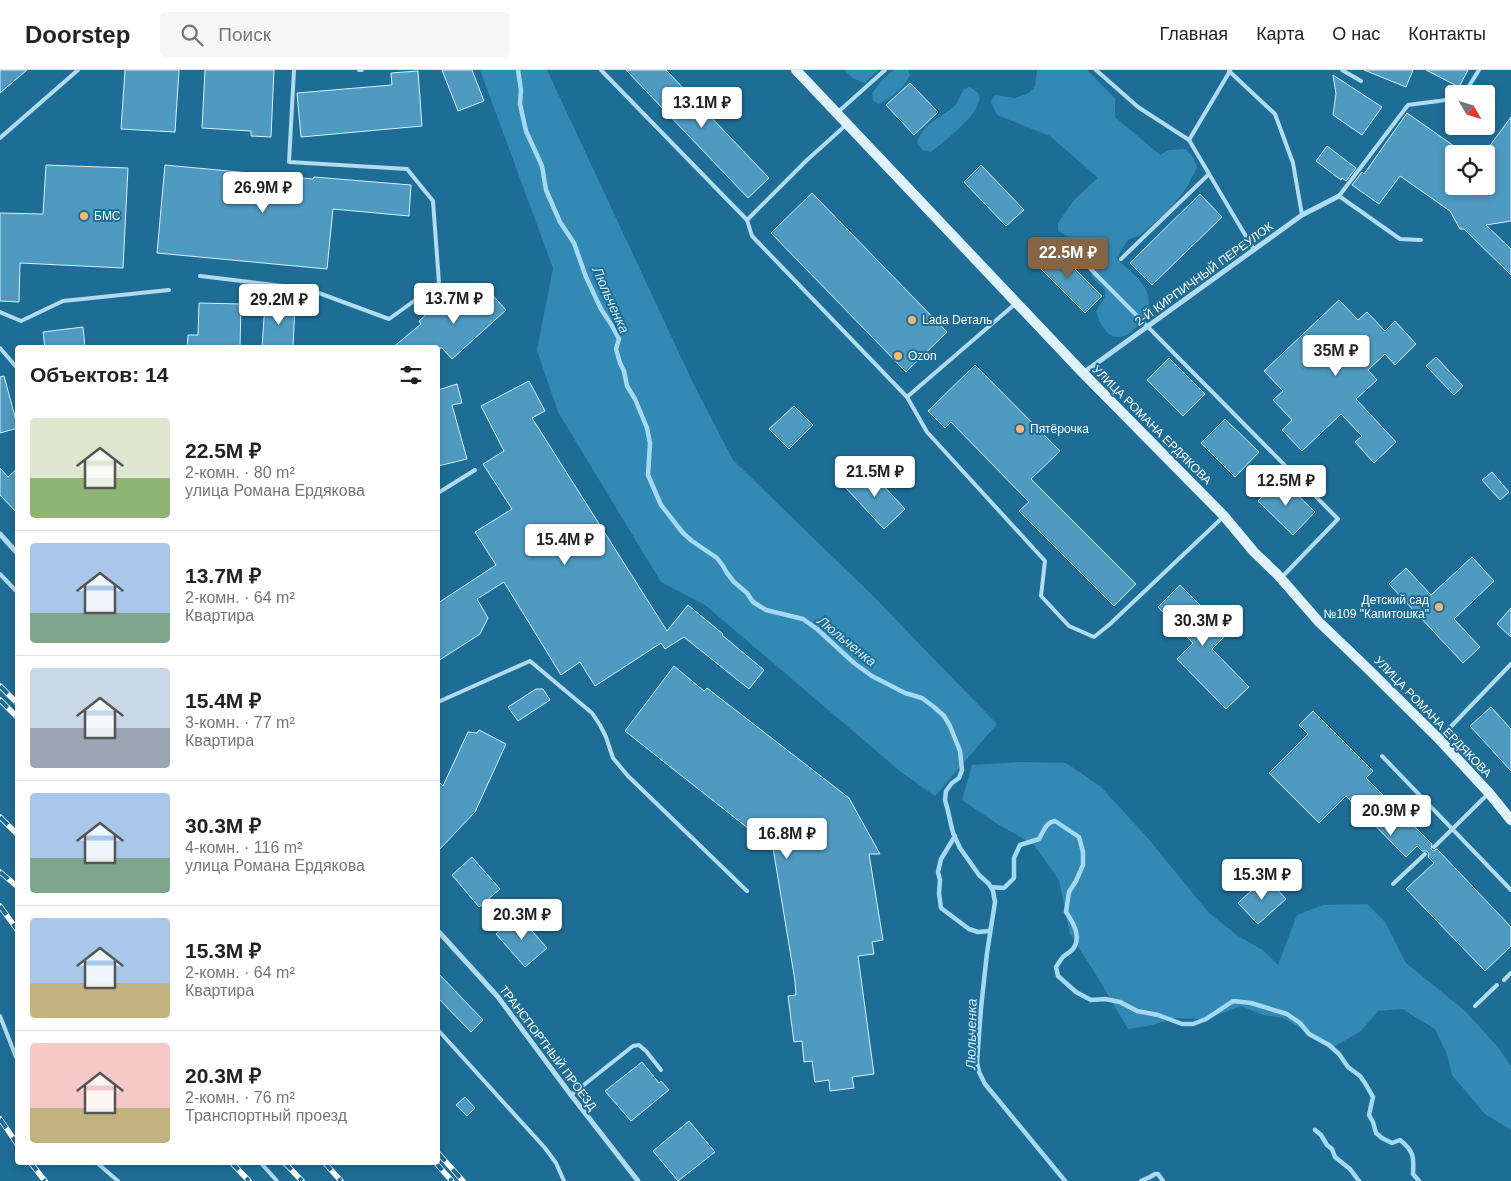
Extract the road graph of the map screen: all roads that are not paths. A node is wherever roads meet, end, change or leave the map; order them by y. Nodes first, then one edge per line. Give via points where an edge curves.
1 (78, 70) edge
2 (294, 70) edge
3 (601, 70) edge
4 (796, 70) edge
5 (885, 70) edge
6 (1096, 70) edge
7 (1342, 70) edge
8 (1479, 70) edge
9 (1230, 71) edge
10 (1361, 81) dead end
11 (1470, 85) edge
12 (1445, 100) edge
13 (837, 113) junction
14 (847, 124) junction
15 (0, 138) edge
16 (1189, 140) junction
17 (1209, 174) junction
18 (1339, 196) junction
19 (1302, 215) junction
20 (747, 220) junction
21 (1060, 239) dead end
22 (1421, 240) dead end
23 (1254, 250) junction
24 (1121, 259) dead end
25 (200, 276) dead end
26 (169, 290) dead end
27 (1016, 302) junction
28 (0, 312) edge
29 (1148, 327) junction
30 (0, 348) edge
31 (15, 366) edge
32 (1083, 373) junction
33 (908, 397) junction
34 (475, 470) dead end
35 (440, 493) edge
36 (1224, 516) junction
37 (0, 534) edge
38 (15, 551) edge
39 (0, 574) edge
40 (1280, 579) junction
41 (15, 590) edge
42 (1511, 664) edge
43 (440, 701) edge
44 (1439, 739) junction
45 (1382, 756) dead end
46 (1489, 793) junction
47 (1511, 820) edge
48 (1453, 829) junction
49 (1434, 846) dead end
50 (1426, 854) dead end
51 (1393, 884) dead end
52 (1511, 890) edge
53 (747, 891) dead end
54 (440, 933) edge
55 (1511, 973) edge
56 (1504, 980) dead end
57 (1498, 985) dead end
58 (1475, 1006) dead end
59 (0, 1016) edge
60 (440, 1032) edge
61 (15, 1054) edge
62 (660, 1070) dead end
63 (571, 1095) junction
64 (99, 1165) edge
65 (263, 1165) edge
66 (118, 1181) edge
67 (277, 1181) edge
68 (564, 1181) edge
69 (638, 1181) edge

1 - 15 lane
2 - 25 lane via 289,162 407,169 433,201 439,283 389,319 308,289
3 - 20 lane
4 - 13 street, УЛИЦА РОМАНА ЕРДЯКОВА
5 - 13 lane
6 - 16 lane via 1138,107
7 - 10 lane
8 - 11 lane
9 - 16 lane
9 - 19 lane via 1275,114 1293,164
12 - 18 lane via 1408,105
13 - 14 street, УЛИЦА РОМАНА ЕРДЯКОВА
14 - 20 lane
14 - 27 street, УЛИЦА РОМАНА ЕРДЯКОВА
16 - 17 lane
17 - 23 lane
17 - 24 lane
18 - 19 street, 2-Й КИРПИЧНЫЙ ПЕРЕУЛОК
18 - 22 lane via 1400,239
19 - 23 street, 2-Й КИРПИЧНЫЙ ПЕРЕУЛОК
20 - 33 lane via 752,236
21 - 29 lane
23 - 29 street, 2-Й КИРПИЧНЫЙ ПЕРЕУЛОК
26 - 28 lane via 63,301 21,321
27 - 32 street, УЛИЦА РОМАНА ЕРДЯКОВА
27 - 33 lane
29 - 32 street, 2-Й КИРПИЧНЫЙ ПЕРЕУЛОК
29 - 40 lane via 1338,519
30 - 31 lane
32 - 36 street, УЛИЦА РОМАНА ЕРДЯКОВА
33 - 36 lane via 927,432 1045,561 1041,596 1069,626 1094,637
34 - 35 lane
36 - 40 street, УЛИЦА РОМАНА ЕРДЯКОВА
37 - 38 street
39 - 41 lane
40 - 44 street, УЛИЦА РОМАНА ЕРДЯКОВА via 1319,622
42 - 44 lane
43 - 53 lane via 530,661 592,713 606,737 613,758 628,776
44 - 46 street, УЛИЦА РОМАНА ЕРДЯКОВА
45 - 48 lane
46 - 47 street, УЛИЦА РОМАНА ЕРДЯКОВА
46 - 48 lane
48 - 49 lane
48 - 52 lane
50 - 51 lane
54 - 63 street, ТРАНСПОРТНЫЙ ПРОЕЗД via 498,997
55 - 56 lane
57 - 58 lane
59 - 61 lane
60 - 68 lane via 545,1148
62 - 63 lane via 646,1051 633,1046
63 - 69 street, ТРАНСПОРТНЫЙ ПРОЕЗД
64 - 66 lane
65 - 67 lane

